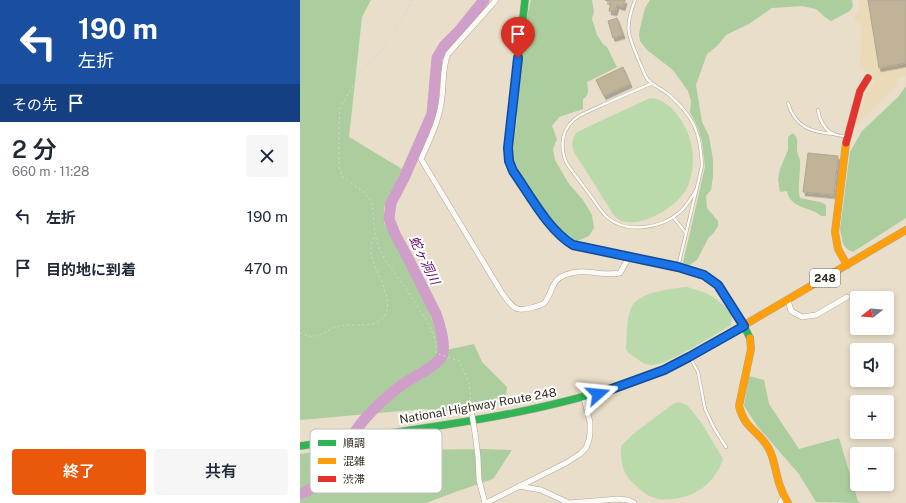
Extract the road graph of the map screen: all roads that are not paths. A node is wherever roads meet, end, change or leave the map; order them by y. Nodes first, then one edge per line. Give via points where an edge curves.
1 (496, 0) edge
2 (525, 0) edge
3 (635, 0) edge
4 (868, 78) dead end
5 (652, 83) junction
6 (788, 104) dead end
7 (818, 110) dead end
8 (833, 134) junction
9 (848, 136) junction
10 (696, 190) junction
11 (673, 217) junction
12 (906, 230) edge
13 (686, 233) junction
14 (629, 257) junction
15 (847, 265) junction
16 (678, 267) junction
17 (847, 297) dead end
18 (788, 300) junction
19 (744, 326) junction
20 (689, 357) junction
21 (584, 398) junction
22 (471, 409) road end
23 (412, 429) edge
24 (310, 445) edge
25 (300, 446) edge
26 (726, 447) dead end
27 (519, 486) junction
28 (784, 501) edge
29 (485, 503) edge
30 (634, 503) edge

1 - 14 street via 448,54 444,62 439,113 421,159 502,293 517,309 541,305 546,301 556,280 562,276 577,271 611,275 620,273
2 - 14 main road via 508,148 513,171 554,231 565,240 573,245
3 - 5 lane via 630,12 628,34 647,79
4 - 9 main road via 860,91
5 - 10 lane via 668,94 688,114 695,128 702,166
5 - 11 lane via 578,116 565,133 562,148 567,164 603,213 614,221 632,227 660,224
6 - 8 lane via 796,119 806,128 817,133
7 - 8 lane via 822,124
8 - 9 lane
9 - 15 main road via 835,232 838,249
10 - 11 lane via 685,207
10 - 13 lane
11 - 13 lane
12 - 15 main road, National Highway Route 248 / 248
13 - 16 lane
14 - 16 main road
15 - 18 main road, National Highway Route 248 / 248
16 - 19 main road via 704,275 718,285
17 - 18 street via 816,315 802,318 792,311
18 - 19 main road, National Highway Route 248 / 248
19 - 20 main road, National Highway Route 248 / 248
19 - 28 main road via 750,337 752,349 739,406 741,415 770,450
20 - 21 main road, National Highway Route 248 / 248 via 647,376
20 - 26 lane via 698,372 705,409
21 - 23 main road, National Highway Route 248 / 248
21 - 27 street via 590,422 586,448 566,463
22 - 29 street, bridge via 478,458 478,480
24 - 25 main road, National Highway Route 248 / 248
27 - 29 street
27 - 30 street via 541,490 569,503 618,499

